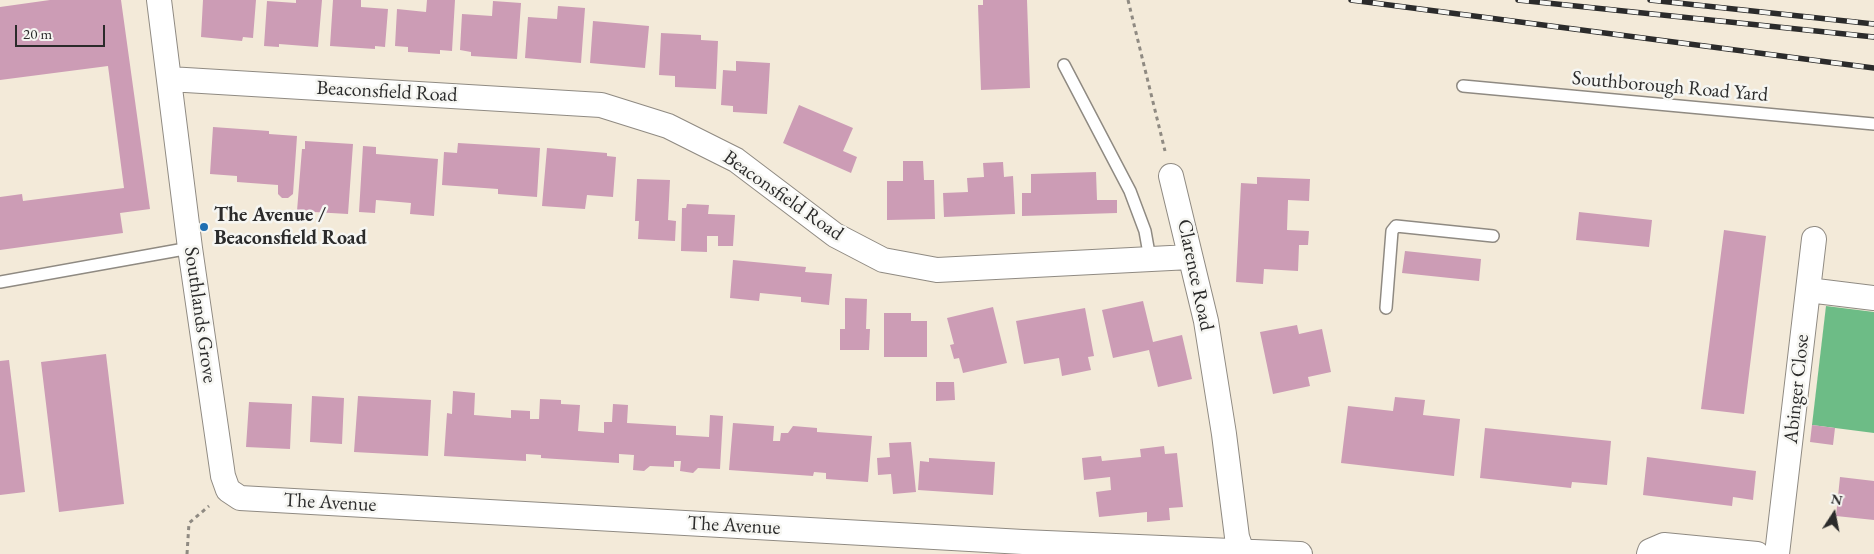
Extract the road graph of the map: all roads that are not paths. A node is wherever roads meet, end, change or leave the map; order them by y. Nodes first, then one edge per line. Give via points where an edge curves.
1 (158, 0) edge
2 (1064, 65) dead end
3 (170, 79) junction
4 (1463, 86) dead end
5 (1874, 124) edge
6 (1171, 176) road end
7 (1493, 236) dead end
8 (1814, 239) dead end
9 (190, 248) junction
10 (1190, 257) junction
11 (1150, 259) junction
12 (0, 282) edge
13 (1808, 290) junction
14 (1874, 298) edge
15 (1386, 308) dead end
16 (228, 490) joint
17 (1023, 548) edge
18 (1243, 553) edge
19 (1300, 554) edge
20 (1649, 554) edge
21 (1757, 554) edge
22 (1777, 554) edge

1 - 3 street, Southlands Grove
2 - 11 lane via 1130,191 1146,231
3 - 9 street, Southlands Grove
3 - 11 street, Beaconsfield Road via 601,105 668,126 736,160 835,234 883,260 936,270
4 - 5 lane, Southborough Road Yard
6 - 10 street, Clarence Road
7 - 15 lane via 1396,226 1392,231
8 - 13 street, Abinger Close
9 - 12 lane
9 - 16 street, Southlands Grove via 222,476
10 - 11 street, Beaconsfield Road
10 - 18 street, Clarence Road via 1206,321 1237,537
13 - 14 street
13 - 22 street, Abinger Close
16 - 17 street, The Avenue via 240,498
17 - 18 street, The Avenue
18 - 19 street
20 - 21 street via 1664,545

